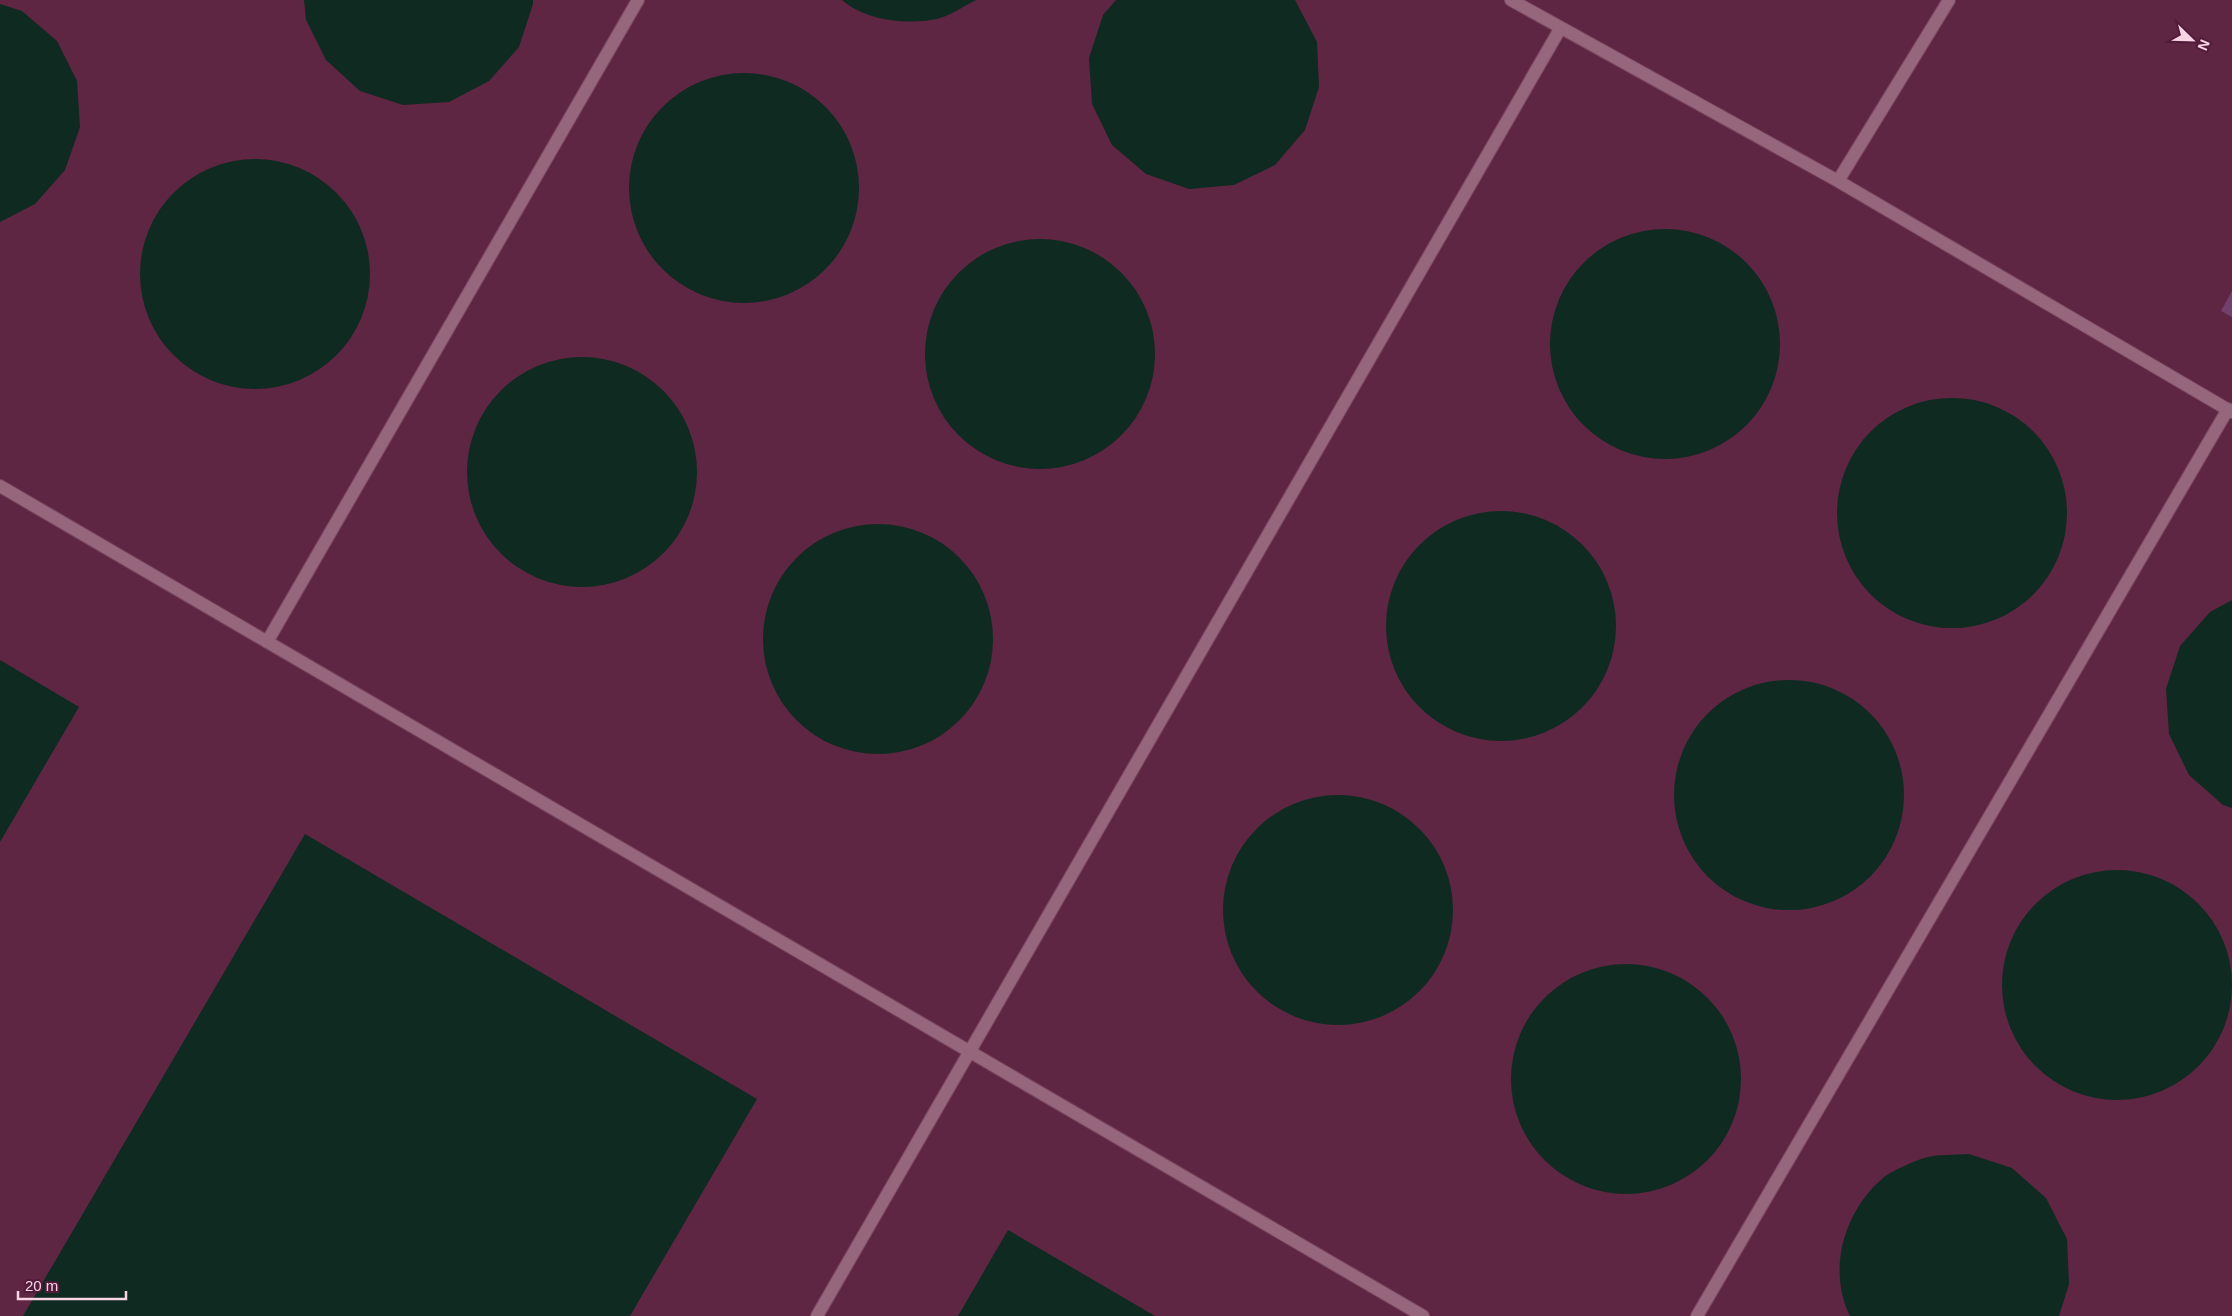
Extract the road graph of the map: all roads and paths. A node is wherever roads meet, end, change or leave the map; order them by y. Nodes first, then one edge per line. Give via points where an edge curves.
1 (638, 0) edge
2 (1511, 0) edge
3 (1949, 0) edge
4 (1560, 29) junction
5 (1838, 181) junction
6 (2230, 410) edge
7 (0, 486) edge
8 (267, 642) junction
9 (970, 1052) junction
10 (818, 1316) edge
11 (1423, 1316) edge
12 (1697, 1316) edge

1 - 8 lane
2 - 4 lane
3 - 5 lane
4 - 5 lane
4 - 9 lane
5 - 6 lane
6 - 12 lane
7 - 8 lane
8 - 9 lane
9 - 10 lane
9 - 11 lane

